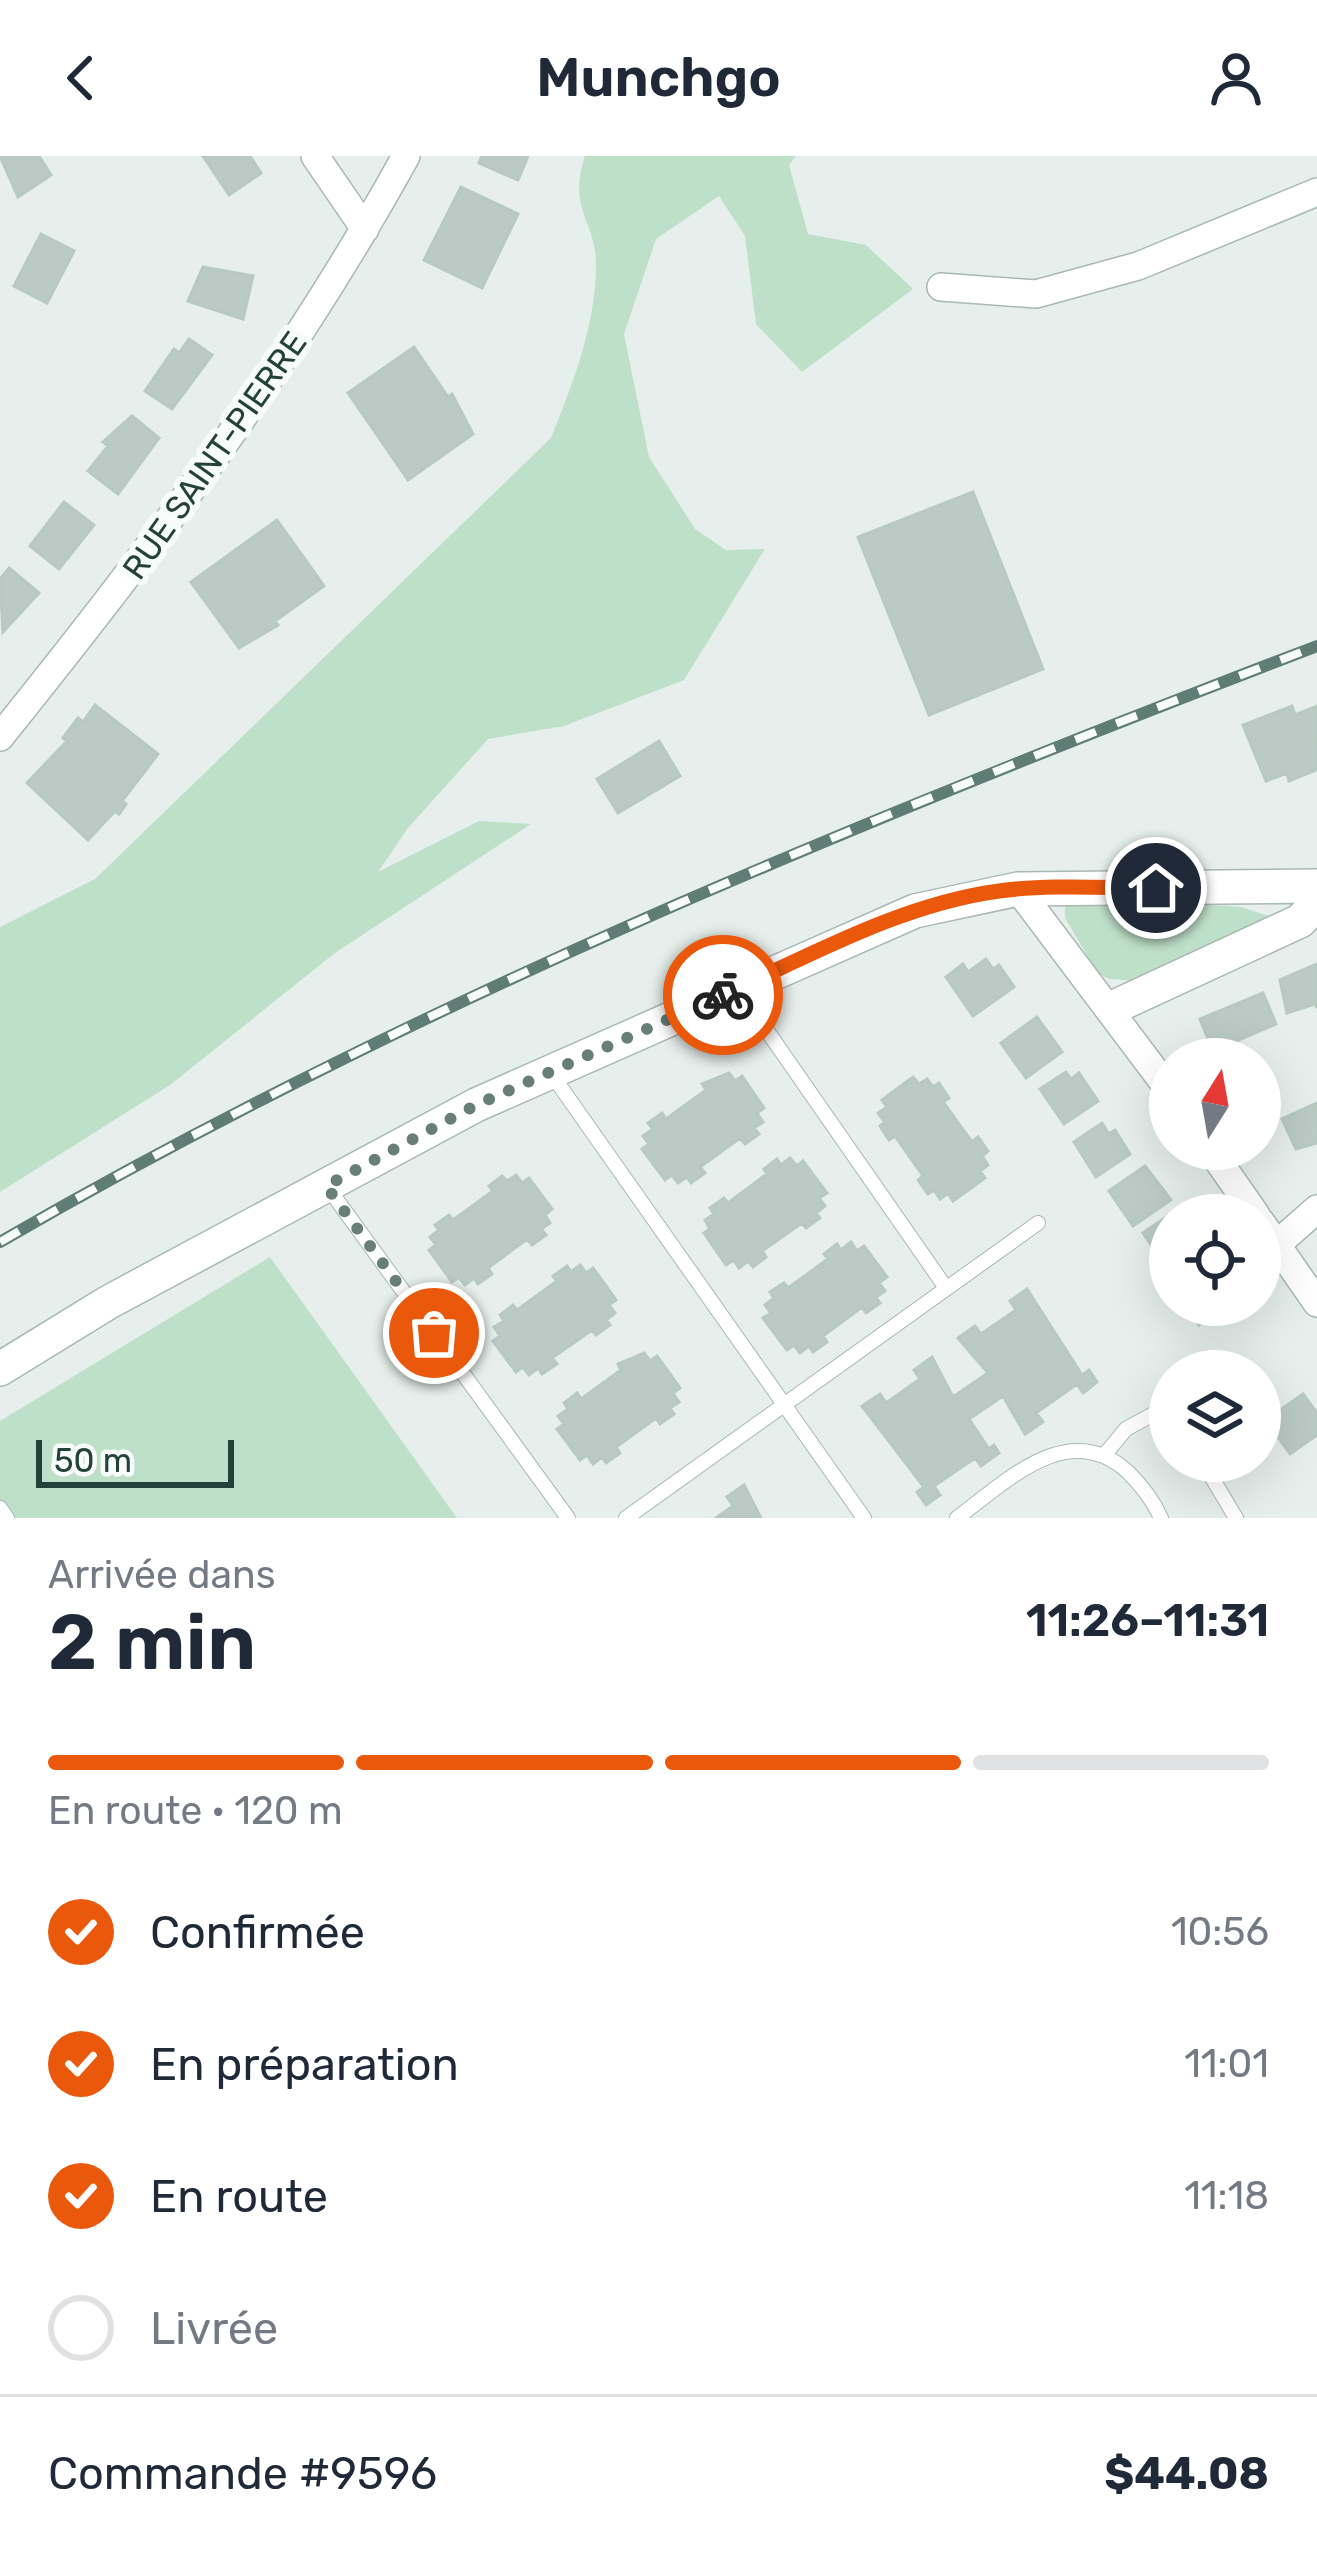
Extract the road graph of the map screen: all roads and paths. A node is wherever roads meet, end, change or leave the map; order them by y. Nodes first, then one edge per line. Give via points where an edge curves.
1 (315, 156) edge
2 (406, 156) edge
3 (1317, 192) edge
4 (365, 229) junction
5 (941, 287) dead end
6 (0, 737) edge
7 (1317, 886) edge
8 (1018, 889) junction
9 (1317, 904) edge
10 (737, 988) junction
11 (1112, 1008) junction
12 (1149, 1061) edge
13 (550, 1072) junction
14 (326, 1186) junction
15 (1317, 1209) edge
16 (1038, 1222) dead end
17 (1281, 1241) edge
18 (1281, 1252) edge
19 (946, 1288) junction
20 (1317, 1303) edge
21 (0, 1370) edge
22 (783, 1402) junction
23 (1149, 1416) edge
24 (1106, 1453) junction
25 (1215, 1482) edge
26 (0, 1508) edge
27 (7, 1518) edge
28 (568, 1518) edge
29 (626, 1518) edge
30 (864, 1518) edge
31 (957, 1518) edge
32 (1161, 1518) edge
33 (1236, 1518) edge

1 - 4 street
2 - 4 street, RUE SAINT-PIERRE
3 - 5 street via 1138,266 1036,294
4 - 6 street, RUE SAINT-PIERRE via 290,353 135,570
7 - 8 street
8 - 10 street via 914,911
8 - 11 street
9 - 11 street via 1300,921
10 - 13 street
10 - 19 lane
11 - 12 street
13 - 14 street
13 - 22 lane
14 - 21 street
14 - 28 lane
15 - 17 street
16 - 19 lane
18 - 20 street
19 - 22 lane
22 - 29 lane
22 - 30 lane
23 - 24 lane
24 - 31 lane via 1068,1449 1018,1472
24 - 32 lane
25 - 33 lane
26 - 27 lane

